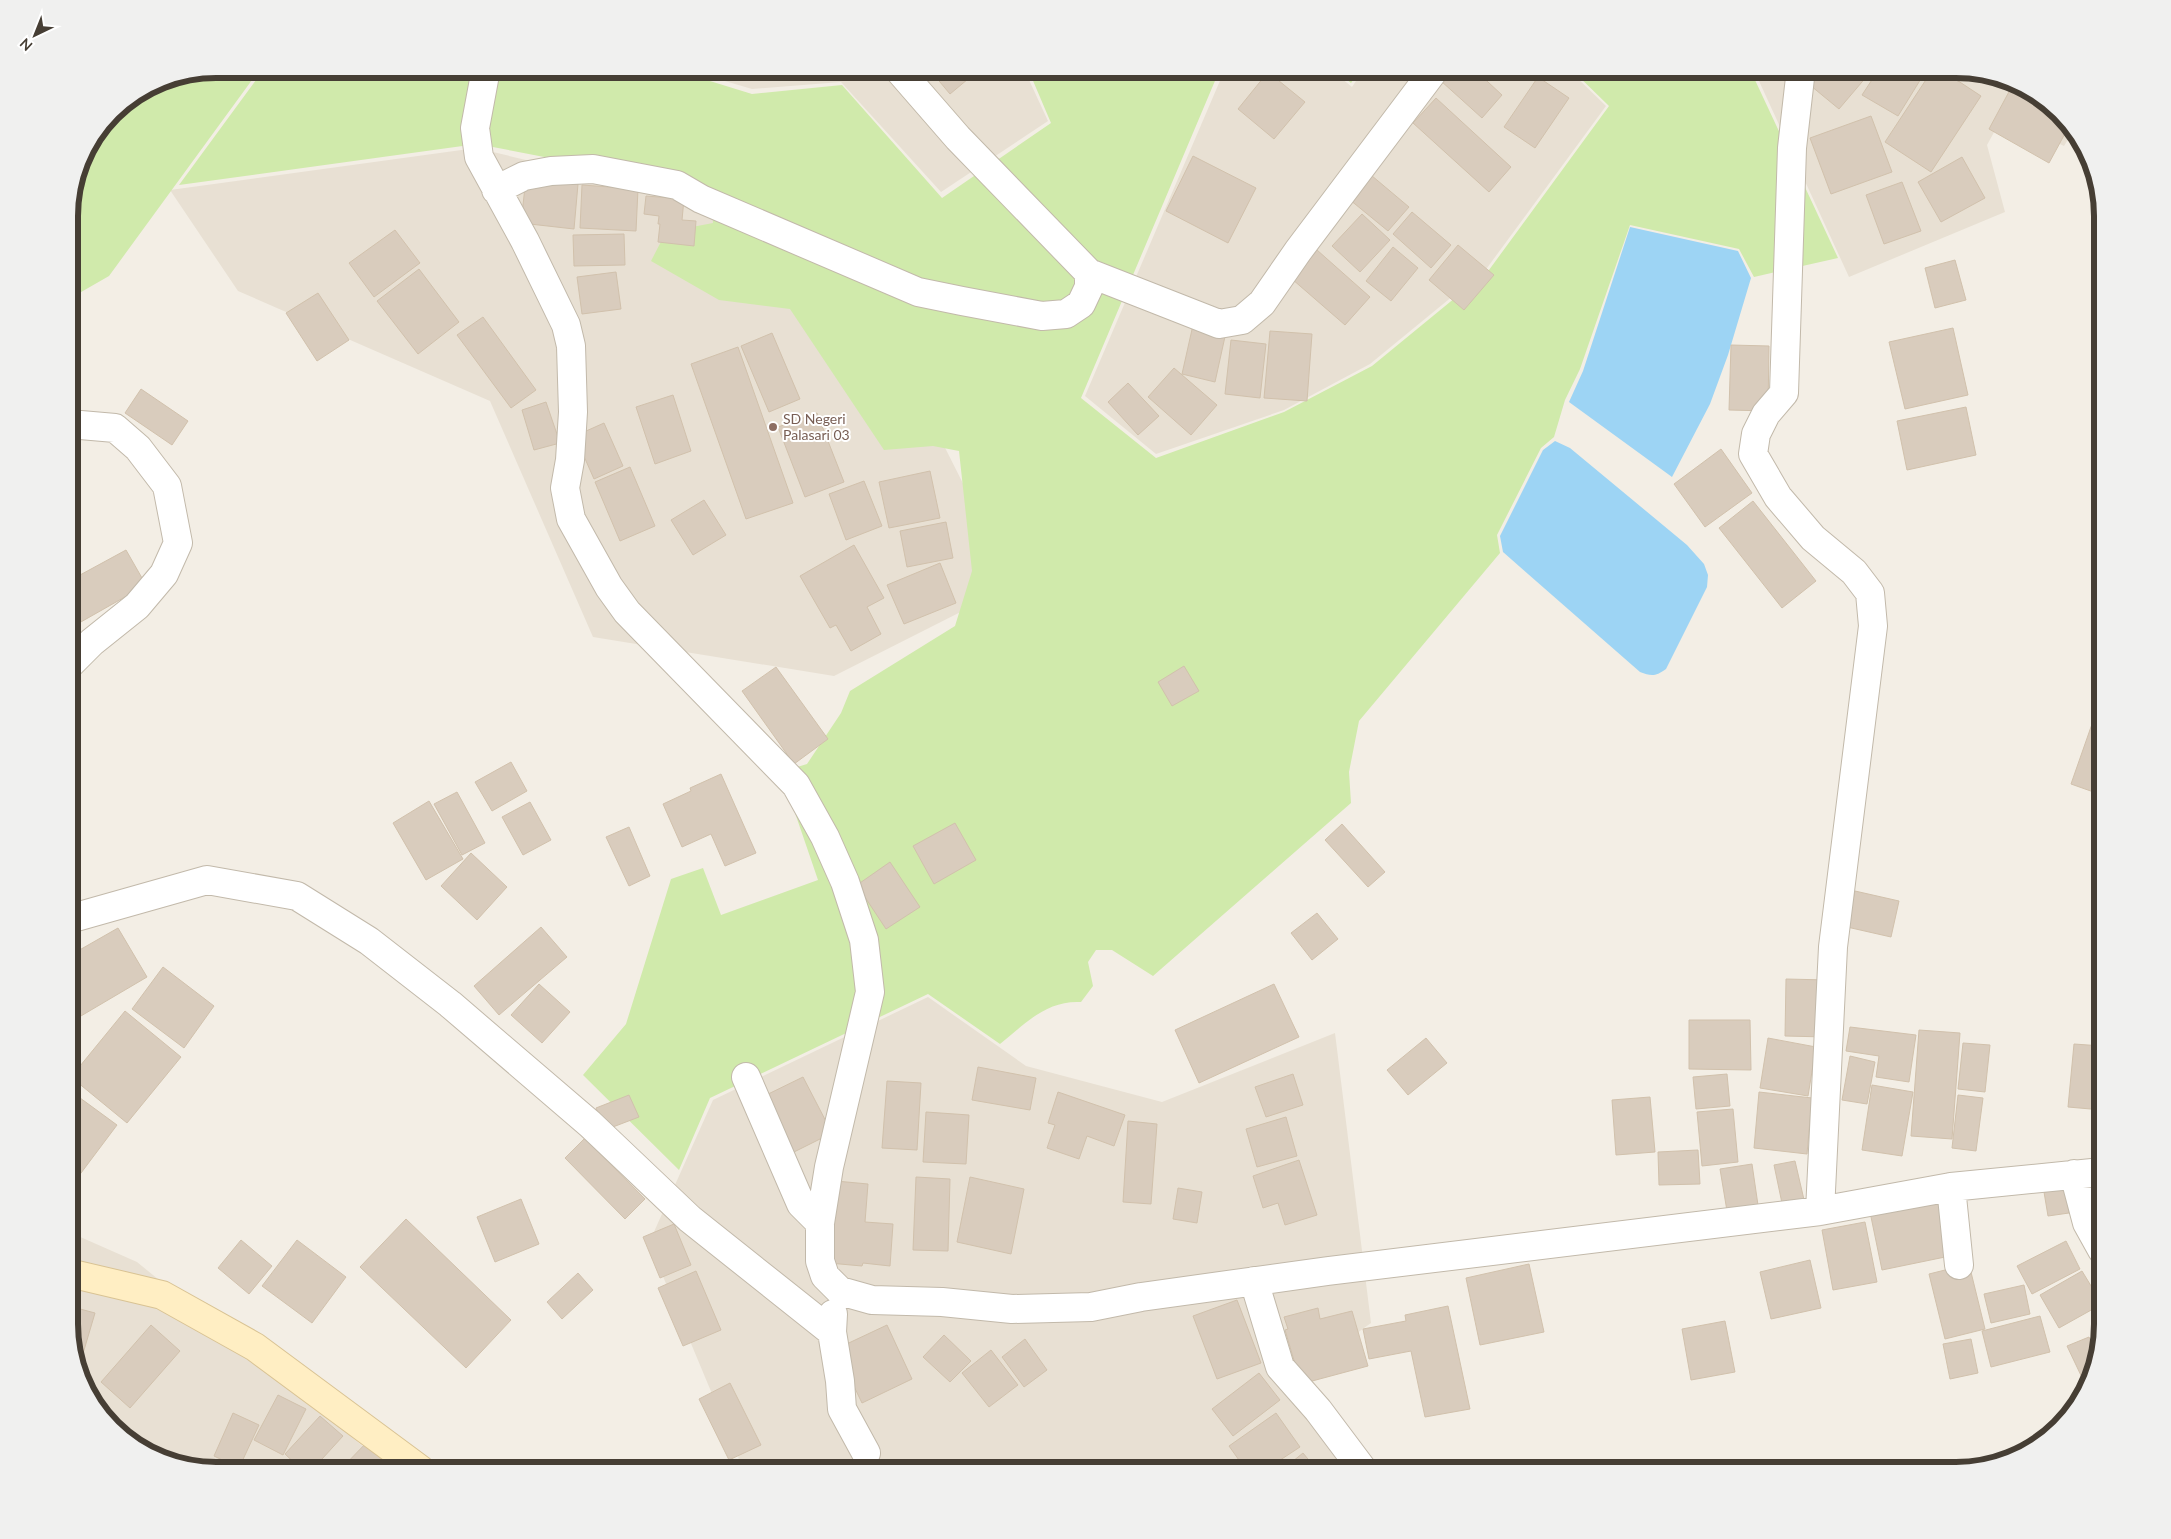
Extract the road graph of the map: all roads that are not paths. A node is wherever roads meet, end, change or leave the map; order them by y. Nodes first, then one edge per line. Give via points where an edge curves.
1 (484, 78) edge
2 (906, 78) edge
3 (1428, 78) edge
4 (1800, 78) edge
5 (496, 190) junction
6 (1090, 273) junction
7 (78, 425) edge
8 (78, 656) edge
9 (78, 916) edge
10 (746, 1077) dead end
11 (2094, 1173) edge
12 (2074, 1174) junction
13 (1951, 1187) junction
14 (1820, 1210) junction
15 (820, 1223) junction
16 (2094, 1236) edge
17 (1959, 1265) dead end
18 (78, 1275) edge
19 (1254, 1281) junction
20 (840, 1291) junction
21 (832, 1332) junction
22 (866, 1453) dead end
23 (410, 1462) edge
24 (1358, 1462) edge

1 - 5 street via 475,128 479,157
2 - 6 street via 958,138
3 - 6 street via 1262,304 1242,320 1219,324
4 - 14 street via 1792,148 1784,393 1766,414 1756,434 1753,454 1778,497 1813,538 1854,572 1870,593 1873,626 1833,947
5 - 6 street via 524,176 593,169 677,185 701,199 918,292 1042,316 1066,314 1081,304 1089,287
5 - 15 street via 562,316 571,346 573,412 565,488 570,520 627,612 796,785 826,836 864,940 870,992 829,1168
7 - 8 street via 115,428 138,448 167,486 178,543 164,574 137,606
9 - 21 street via 207,880 298,896 369,941 450,1004 590,1124 690,1219
10 - 15 street via 801,1204
11 - 12 street
12 - 13 street
12 - 16 street via 2087,1223
13 - 14 street
13 - 17 street
14 - 19 street
15 - 20 street via 820,1261 825,1276
18 - 23 main road via 162,1295 255,1347
19 - 20 street via 1091,1307 1012,1309 872,1300
19 - 24 street via 1280,1367
20 - 21 street via 832,1318
21 - 22 street via 842,1409

